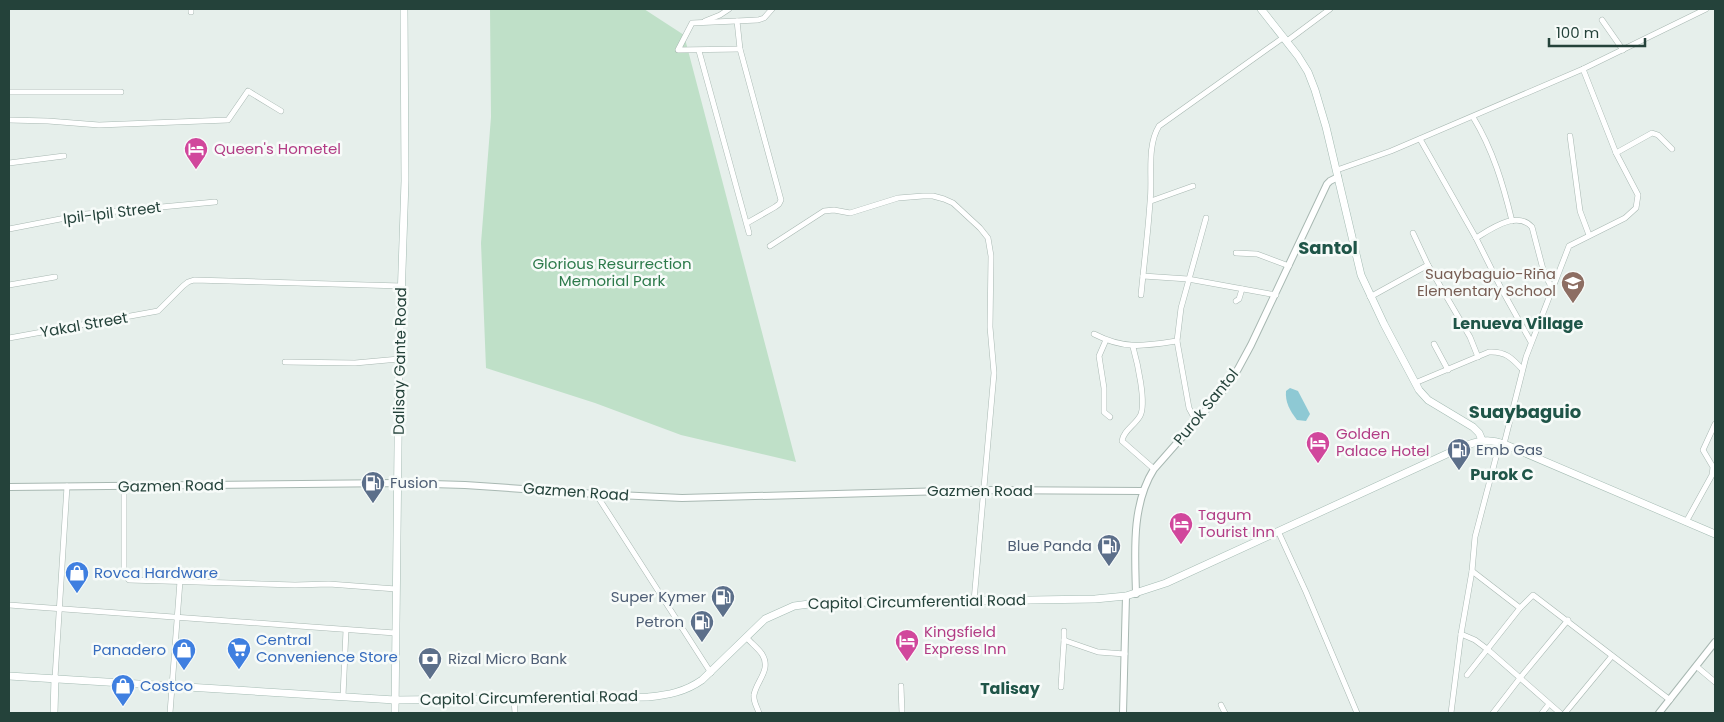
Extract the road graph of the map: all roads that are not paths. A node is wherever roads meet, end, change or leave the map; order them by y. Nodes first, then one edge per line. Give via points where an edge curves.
1 (404, 9) edge
2 (729, 9) edge
3 (772, 9) edge
4 (1262, 9) edge
5 (1330, 9) edge
6 (1706, 9) edge
7 (1602, 20) dead end
8 (737, 21) junction
9 (700, 23) junction
10 (1286, 39) junction
11 (740, 50) junction
12 (1623, 50) junction
13 (699, 51) junction
14 (1584, 69) junction
15 (9, 92) edge
16 (121, 92) dead end
17 (281, 111) dead end
18 (1473, 117) junction
19 (9, 120) edge
20 (1570, 136) dead end
21 (1420, 139) junction
22 (1672, 149) dead end
23 (1616, 153) junction
24 (64, 156) dead end
25 (9, 163) edge
26 (1337, 173) junction
27 (1193, 186) dead end
28 (1151, 201) junction
29 (215, 202) dead end
30 (1206, 218) dead end
31 (1512, 221) junction
32 (747, 223) junction
33 (9, 229) edge
34 (749, 233) dead end
35 (1413, 233) dead end
36 (1589, 235) junction
37 (1476, 238) junction
38 (770, 246) dead end
39 (1236, 253) dead end
40 (1428, 265) junction
41 (1289, 266) junction
42 (1143, 276) junction
43 (55, 277) dead end
44 (1188, 279) junction
45 (9, 285) edge
46 (402, 286) junction
47 (1552, 288) junction
48 (1242, 289) junction
49 (1141, 295) dead end
50 (1276, 295) junction
51 (1370, 297) junction
52 (1236, 301) dead end
53 (1094, 334) dead end
54 (9, 338) edge
55 (1106, 340) junction
56 (1177, 341) junction
57 (1531, 342) junction
58 (1434, 344) dead end
59 (1133, 347) junction
60 (1478, 357) junction
61 (399, 359) junction
62 (285, 362) dead end
63 (1522, 369) junction
64 (1448, 370) junction
65 (1415, 383) junction
66 (1110, 417) dead end
67 (1196, 421) junction
68 (1715, 424) edge
69 (1482, 440) junction
70 (1502, 443) junction
71 (1154, 469) junction
72 (398, 483) junction
73 (67, 486) junction
74 (124, 486) junction
75 (9, 487) edge
76 (984, 490) junction
77 (1142, 491) junction
78 (596, 494) junction
79 (1686, 522) junction
80 (1278, 531) junction
81 (1714, 532) edge
82 (1472, 571) junction
83 (180, 581) junction
84 (396, 589) junction
85 (1136, 594) junction
86 (1126, 596) junction
87 (974, 600) junction
88 (9, 605) edge
89 (1520, 608) junction
90 (60, 609) junction
91 (177, 617) junction
92 (1568, 620) junction
93 (346, 630) junction
94 (1064, 631) dead end
95 (395, 633) junction
96 (1462, 634) junction
97 (746, 637) junction
98 (1064, 640) junction
99 (1715, 642) edge
100 (1487, 649) junction
101 (1125, 654) junction
102 (1612, 656) junction
103 (1696, 666) junction
104 (711, 673) junction
105 (1467, 675) dead end
106 (9, 676) edge
107 (55, 678) junction
108 (1520, 678) junction
109 (1715, 682) edge
110 (172, 686) junction
111 (901, 686) dead end
112 (1061, 687) dead end
113 (343, 696) junction
114 (514, 699) junction
115 (395, 700) junction
116 (1670, 700) junction
117 (1549, 704) junction
118 (1221, 706) dead end
119 (54, 713) edge
120 (170, 713) edge
121 (395, 713) edge
122 (515, 713) edge
123 (759, 713) edge
124 (902, 713) edge
125 (1123, 713) edge
126 (1225, 713) edge
127 (1357, 713) edge
128 (1451, 713) edge
129 (1493, 713) edge
130 (1542, 713) edge
131 (1560, 713) edge
132 (1565, 713) edge
133 (1659, 713) edge

1 - 46 main road, Dalisay Gante Road
2 - 9 street
3 - 8 street via 764,18
4 - 10 main road
5 - 10 street
6 - 12 street
7 - 12 street
8 - 9 street
8 - 11 street
9 - 13 street via 692,23 678,50
10 - 26 main road via 1315,90
10 - 28 street via 1159,126 1151,159
11 - 13 street
11 - 32 street via 781,200
12 - 14 street
13 - 32 street
14 - 18 street
14 - 23 street
15 - 16 street
17 - 19 street via 248,91 228,120 99,125
18 - 21 street
18 - 31 street via 1490,148
20 - 36 street via 1580,211
21 - 26 street
21 - 37 street
22 - 23 street via 1652,133
23 - 36 street via 1638,195 1638,204 1630,215
24 - 25 street
26 - 41 street, Purok Santol via 1327,184
26 - 51 main road via 1358,264
27 - 28 street
28 - 42 street
29 - 33 street, Ipil-Ipil Street via 86,214
30 - 44 street
31 - 37 street
31 - 47 street via 1527,222 1532,227 1544,273
32 - 34 street
35 - 40 street
36 - 47 street via 1569,246
37 - 57 street
38 - 76 street via 824,211 850,213 898,198 923,196 944,198 953,203 986,234 991,256 990,326 994,373
39 - 41 street via 1257,254
40 - 51 street
40 - 60 street via 1470,337
41 - 50 street, Purok Santol
42 - 44 street
42 - 49 street
43 - 45 street
44 - 48 street
44 - 56 street
46 - 54 street, Yakal Street via 194,280 183,286 158,311
46 - 61 main road, Dalisay Gante Road
47 - 57 street
48 - 50 street
48 - 52 street via 1240,299
50 - 67 street, Purok Santol via 1233,377
51 - 65 main road
53 - 55 street
55 - 59 street
55 - 66 street via 1099,356 1104,412
56 - 59 street
56 - 67 street via 1189,408
57 - 63 street
58 - 64 street
59 - 71 street via 1142,411 1122,441
60 - 63 street via 1489,352 1504,353
60 - 64 street
61 - 62 street via 355,363
61 - 72 main road, Dalisay Gante Road
63 - 70 street
64 - 65 street
65 - 69 main road via 1428,400 1473,427
67 - 71 street, Purok Santol
68 - 79 street via 1703,450 1712,467 1712,475
69 - 70 main road, Capitol Circumferential Road
69 - 80 main road, Capitol Circumferential Road
70 - 79 main road, Capitol Circumferential Road
70 - 82 street via 1478,523
71 - 77 street, Purok Santol
72 - 74 street, Gazmen Road
72 - 78 street, Gazmen Road
72 - 84 main road, Dalisay Gante Road
73 - 74 street, Gazmen Road
73 - 75 street, Gazmen Road
73 - 90 street
74 - 83 street via 124,575 128,580
76 - 77 street, Gazmen Road
76 - 78 street, Gazmen Road via 705,498
76 - 87 street
77 - 85 street, Purok Santol via 1136,539
78 - 104 street
79 - 81 main road, Capitol Circumferential Road
80 - 85 main road, Capitol Circumferential Road
80 - 127 street
82 - 89 street
82 - 96 street
83 - 84 street via 329,584
83 - 91 street
84 - 95 main road, Dalisay Gante Road
85 - 86 main road, Capitol Circumferential Road
86 - 87 main road, Capitol Circumferential Road
86 - 101 street
87 - 97 main road, Capitol Circumferential Road via 804,604 765,619
88 - 90 street
89 - 92 street via 1533,595
89 - 100 street
90 - 91 street
90 - 107 street
91 - 93 street
91 - 110 street
92 - 102 street
92 - 108 street
93 - 95 street
93 - 113 street
94 - 98 street
95 - 115 main road, Dalisay Gante Road
96 - 100 street
96 - 128 street
97 - 104 main road, Capitol Circumferential Road
97 - 123 street via 765,660 761,682 754,693
98 - 101 street via 1098,652
98 - 112 street
99 - 103 street
100 - 105 street
100 - 108 street
101 - 125 street
102 - 116 street
102 - 132 street
103 - 109 street
103 - 116 street
104 - 114 main road, Capitol Circumferential Road via 683,691 660,696
106 - 107 main road, Capitol Circumferential Road
107 - 110 main road, Capitol Circumferential Road
107 - 119 main road
108 - 117 street
108 - 129 street
110 - 113 main road, Capitol Circumferential Road
110 - 120 street
111 - 124 street
113 - 115 main road, Capitol Circumferential Road
114 - 115 main road, Capitol Circumferential Road
114 - 122 street
115 - 121 main road, Dalisay Gante Road
116 - 133 street
117 - 130 street
117 - 131 street
118 - 126 street

